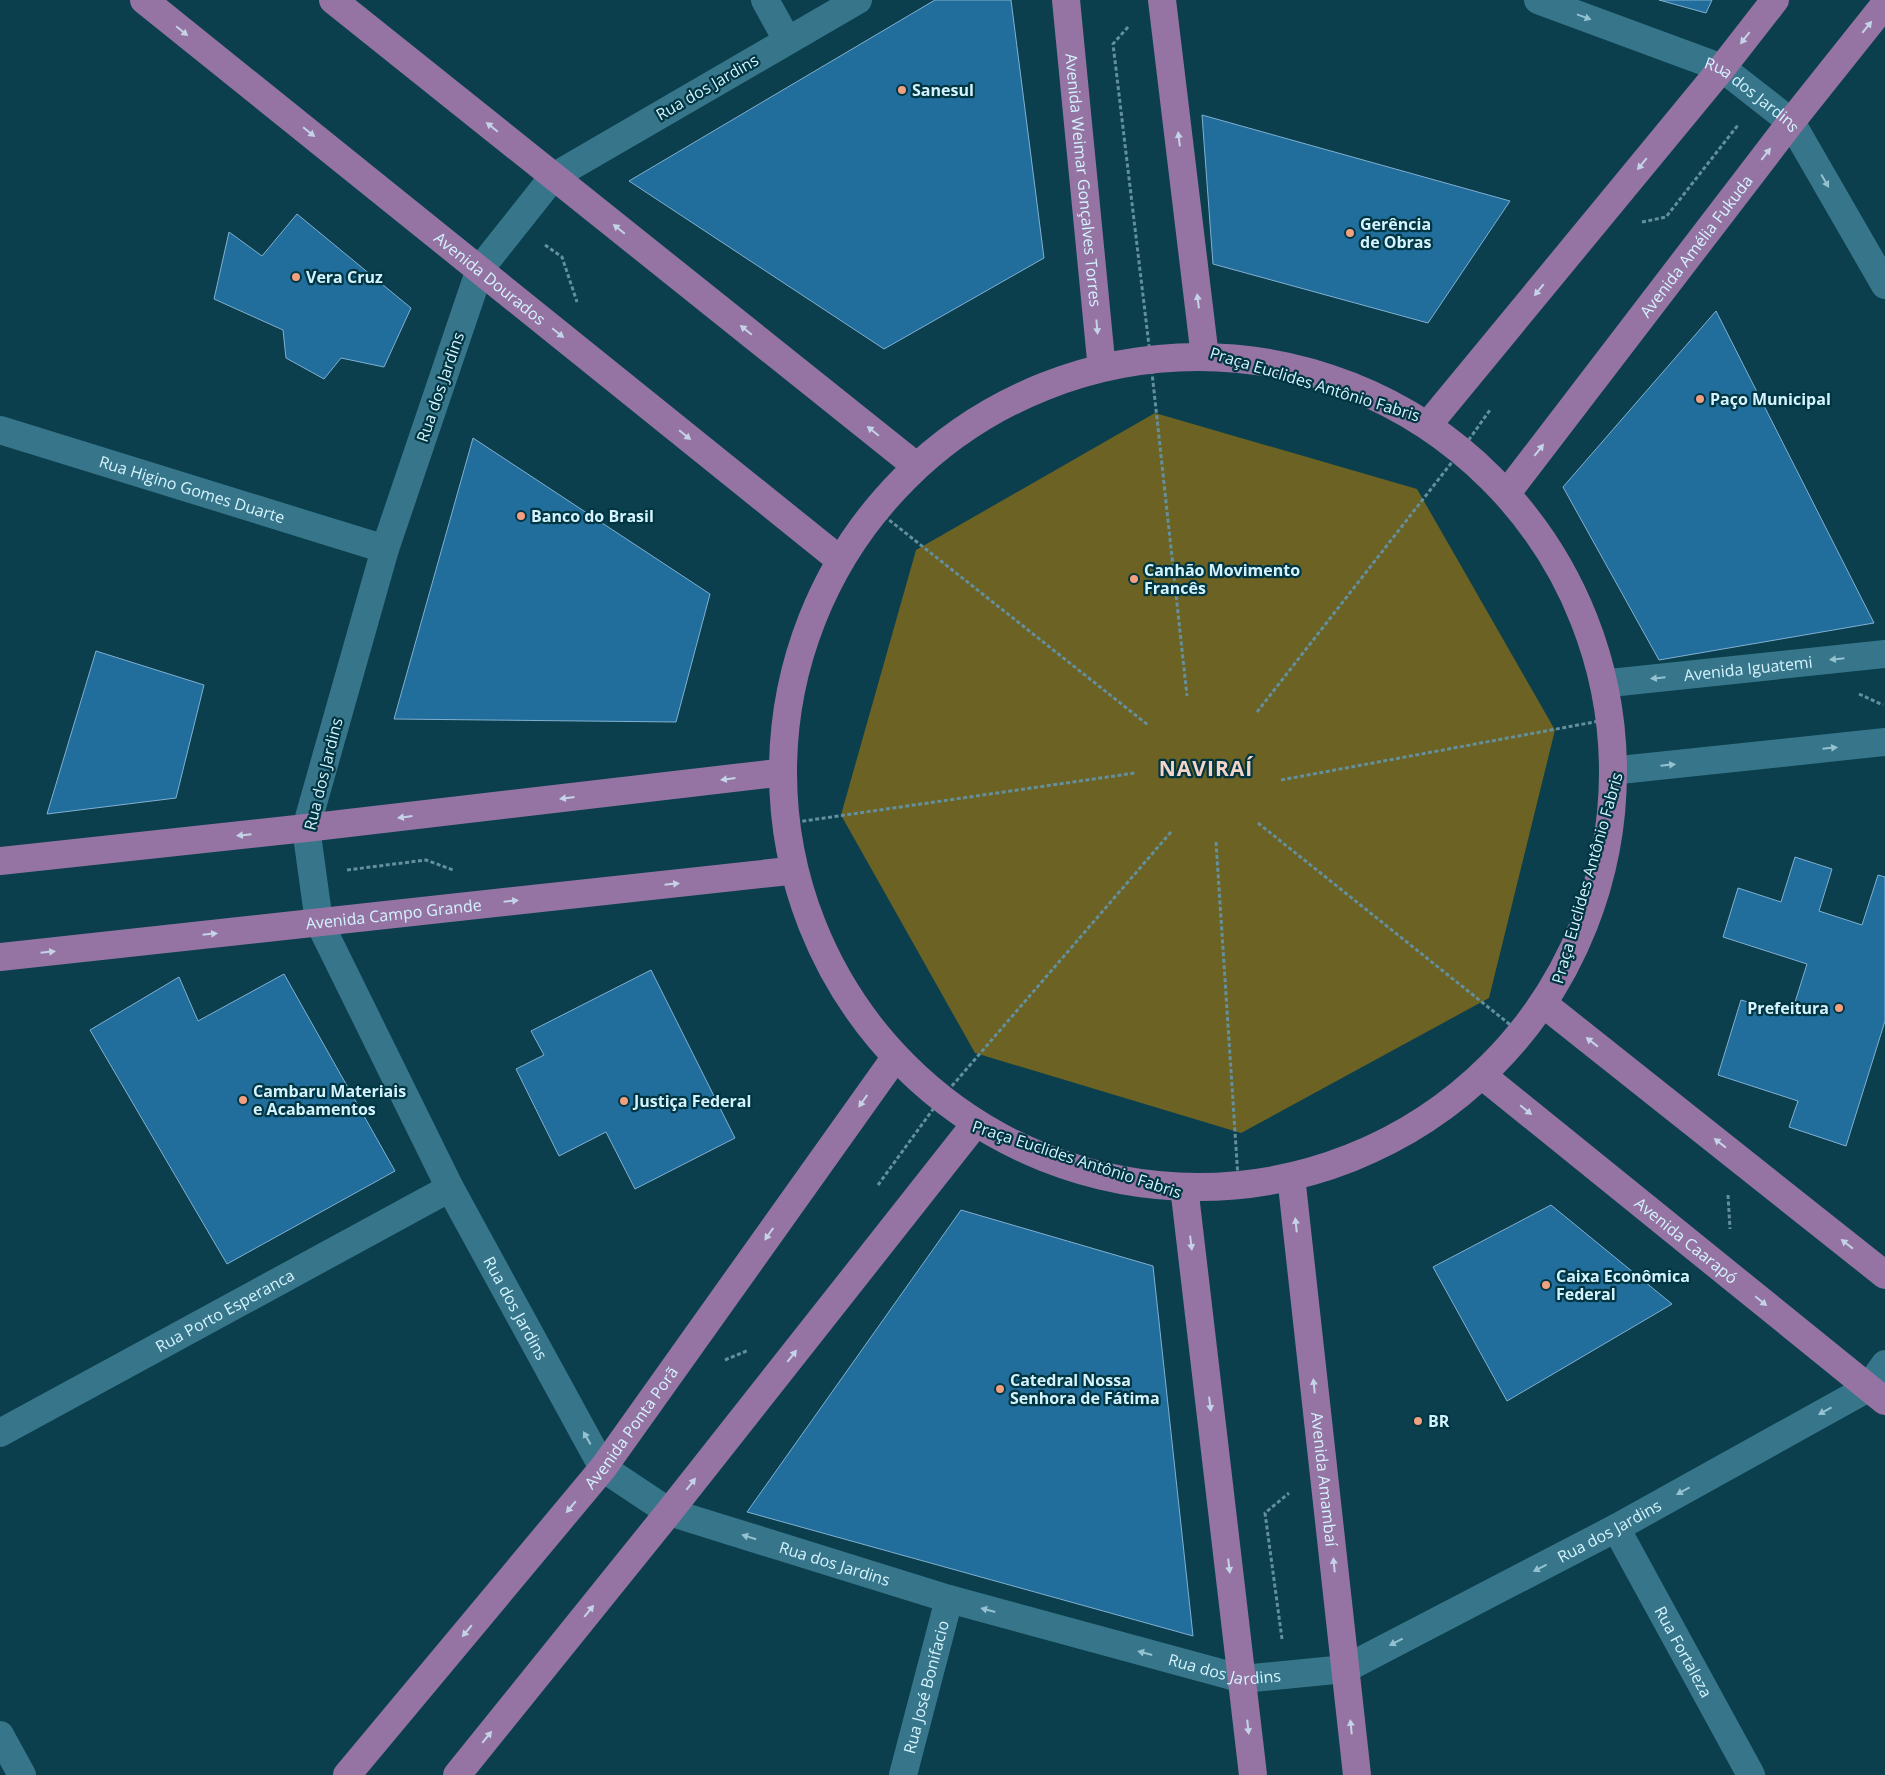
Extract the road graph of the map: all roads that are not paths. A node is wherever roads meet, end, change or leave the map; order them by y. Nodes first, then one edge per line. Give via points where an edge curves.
1 (144, 0) edge
2 (333, 0) edge
3 (765, 0) edge
4 (858, 0) edge
5 (1066, 0) edge
6 (1162, 0) edge
7 (1538, 0) edge
8 (1775, 0) edge
9 (1885, 4) edge
10 (787, 40) junction
11 (1722, 68) junction
12 (1791, 122) junction
13 (553, 176) junction
14 (480, 269) junction
15 (1885, 285) edge
16 (1204, 349) junction
17 (1101, 360) junction
18 (1432, 420) junction
19 (0, 430) edge
20 (911, 462) junction
21 (1510, 488) junction
22 (385, 549) junction
23 (835, 556) junction
24 (1885, 654) edge
25 (1610, 683) junction
26 (1885, 742) edge
27 (1620, 770) junction
28 (776, 773) junction
29 (306, 828) junction
30 (0, 861) edge
31 (789, 871) junction
32 (319, 922) junction
33 (0, 958) edge
34 (1550, 1009) junction
35 (892, 1062) junction
36 (1488, 1080) junction
37 (972, 1128) junction
38 (1292, 1185) junction
39 (450, 1188) junction
40 (1185, 1194) junction
41 (1885, 1275) edge
42 (1885, 1364) edge
43 (1876, 1395) edge
44 (0, 1433) edge
45 (603, 1468) junction
46 (669, 1512) junction
47 (1616, 1528) junction
48 (950, 1599) junction
49 (1345, 1669) junction
50 (1243, 1679) junction
51 (0, 1735) edge
52 (22, 1775) edge
53 (347, 1775) edge
54 (457, 1775) edge
55 (903, 1775) edge
56 (1253, 1775) edge
57 (1357, 1775) edge
58 (1751, 1775) edge

1 -> 14 main road, Avenida Dourados
13 -> 2 main road
3 - 10 street
4 - 10 street, Rua dos Jardins
5 -> 17 main road, Avenida Weimar Gonçalves Torres
16 -> 6 main road
7 -> 11 street, Rua dos Jardins
8 -> 11 main road
12 -> 9 main road, Avenida Amélia Fukuda
10 - 13 street, Rua dos Jardins
11 - 12 street, Rua dos Jardins
11 -> 18 main road
12 -> 15 street, Rua dos Jardins
21 -> 12 main road, Avenida Amélia Fukuda
13 - 14 street, Rua dos Jardins
20 -> 13 main road
14 - 22 street, Rua dos Jardins
14 -> 23 main road, Avenida Dourados
16 - 17 main road, Praça Euclides Antônio Fabris
16 - 18 main road, Praça Euclides Antônio Fabris
17 - 20 main road, Praça Euclides Antônio Fabris
18 - 21 main road, Praça Euclides Antônio Fabris
19 - 22 street, Rua Higino Gomes Duarte
20 - 23 main road, Praça Euclides Antônio Fabris
21 - 25 main road, Praça Euclides Antônio Fabris
22 - 29 street, Rua dos Jardins
23 - 28 main road, Praça Euclides Antônio Fabris
24 -> 25 street, Avenida Iguatemi
25 - 27 main road, Praça Euclides Antônio Fabris
27 -> 26 street
27 - 34 main road, Praça Euclides Antônio Fabris
28 -> 29 main road
28 - 31 main road, Praça Euclides Antônio Fabris
29 -> 30 main road
29 - 32 street, Rua dos Jardins
32 -> 31 main road, Avenida Campo Grande
31 - 35 main road, Praça Euclides Antônio Fabris
33 -> 32 main road, Avenida Campo Grande
32 - 39 street, Rua dos Jardins
34 - 36 main road, Praça Euclides Antônio Fabris
41 -> 34 main road
35 - 37 main road, Praça Euclides Antônio Fabris
35 -> 45 main road, Avenida Ponta Porã
36 - 38 main road, Praça Euclides Antônio Fabris
36 -> 43 main road, Avenida Caarapó
37 - 40 main road, Praça Euclides Antônio Fabris
46 -> 37 main road
38 - 40 main road, Praça Euclides Antônio Fabris via 1239,1194
49 -> 38 main road, Avenida Amambaí
39 - 44 street, Rua Porto Esperanca
45 -> 39 street, Rua dos Jardins
40 -> 50 main road
42 - 43 street, Rua dos Jardins
43 -> 47 street, Rua dos Jardins
45 - 46 street, Rua dos Jardins
45 -> 53 main road, Avenida Ponta Porã
48 -> 46 street, Rua dos Jardins
54 -> 46 main road
47 -> 49 street, Rua dos Jardins
47 - 58 street, Rua Fortaleza
50 -> 48 street, Rua dos Jardins
48 - 55 street, Rua José Bonifacio
49 - 50 street, Rua dos Jardins
57 -> 49 main road, Avenida Amambaí
50 -> 56 main road
51 - 52 street

